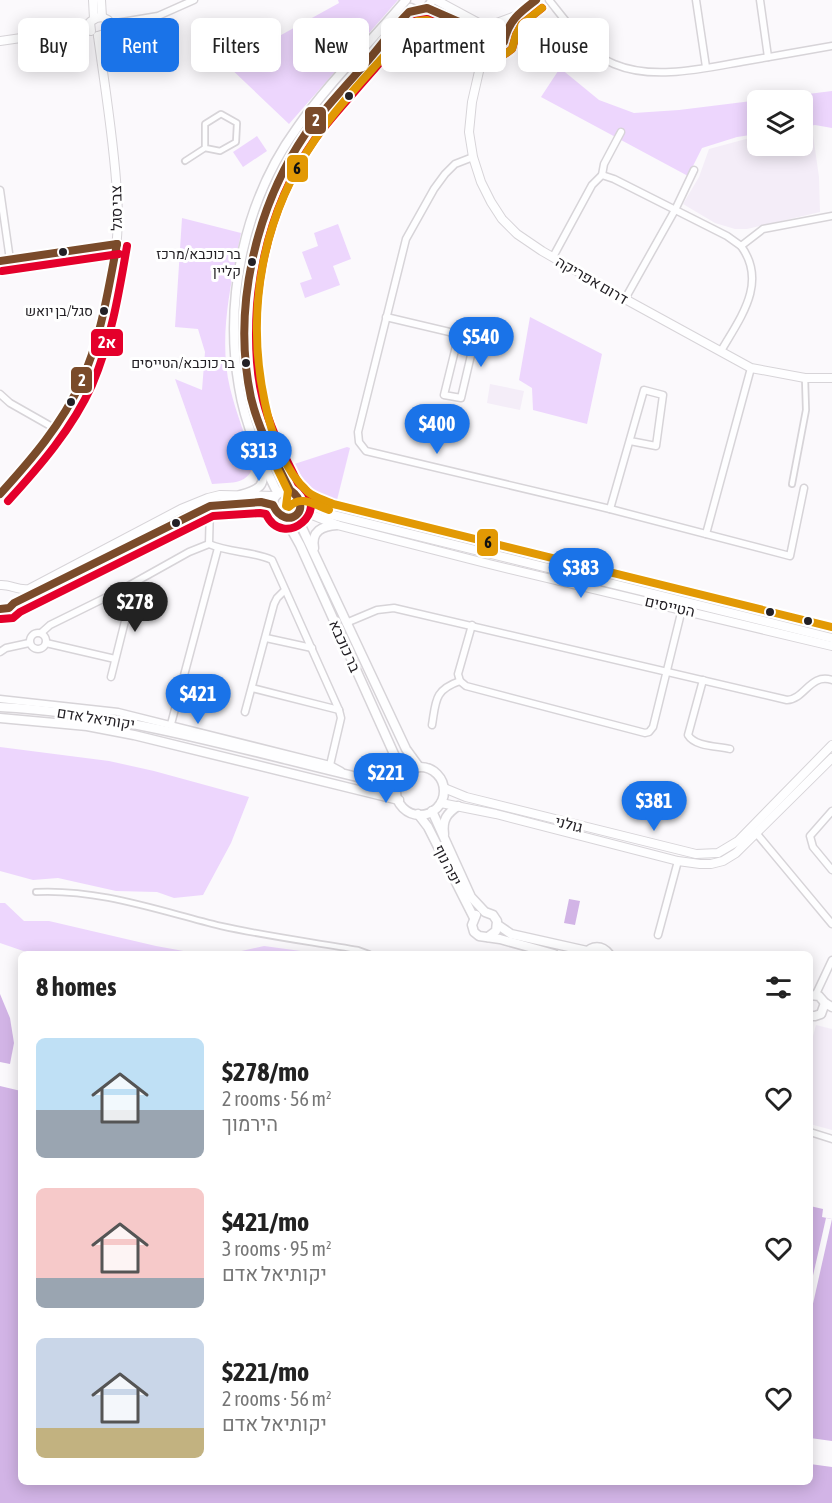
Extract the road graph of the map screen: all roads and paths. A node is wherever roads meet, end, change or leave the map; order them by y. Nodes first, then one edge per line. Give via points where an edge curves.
1 (93, 0) edge
2 (101, 0) edge
3 (194, 0) edge
4 (406, 0) edge
5 (536, 0) edge
6 (549, 0) edge
7 (696, 0) edge
8 (760, 0) edge
9 (431, 3) edge
10 (414, 10) junction
11 (516, 16) junction
12 (98, 18) junction
13 (146, 18) edge
14 (460, 18) edge
15 (518, 18) edge
16 (101, 19) edge
17 (506, 20) edge
18 (90, 28) junction
19 (506, 31) edge
20 (101, 35) edge
21 (98, 36) junction
22 (0, 41) edge
23 (832, 46) edge
24 (768, 57) junction
25 (706, 68) junction
26 (478, 72) edge
27 (621, 132) dead end
28 (205, 148) junction
29 (473, 157) junction
30 (185, 161) dead end
31 (694, 170) dead end
32 (602, 175) junction
33 (0, 190) edge
34 (675, 210) junction
35 (832, 216) edge
36 (117, 244) junction
37 (741, 246) junction
38 (553, 257) junction
39 (10, 260) junction
40 (0, 261) edge
41 (625, 299) junction
42 (386, 317) junction
43 (459, 334) junction
44 (721, 351) junction
45 (751, 368) junction
46 (805, 378) junction
47 (832, 378) edge
48 (0, 394) edge
49 (54, 428) junction
50 (630, 441) junction
51 (258, 450) junction
52 (792, 484) dead end
53 (804, 488) dead end
54 (290, 490) junction
55 (0, 494) edge
56 (240, 495) junction
57 (275, 498) junction
58 (210, 506) junction
59 (299, 508) junction
60 (610, 509) junction
61 (285, 518) junction
62 (337, 525) junction
63 (706, 534) junction
64 (209, 544) junction
65 (218, 548) junction
66 (318, 563) junction
67 (0, 585) edge
68 (11, 588) junction
69 (121, 590) junction
70 (285, 590) junction
71 (14, 603) junction
72 (683, 605) junction
73 (0, 609) edge
74 (346, 623) junction
75 (472, 625) junction
76 (41, 633) junction
77 (266, 638) junction
78 (832, 638) edge
79 (29, 643) junction
80 (46, 643) junction
81 (832, 646) edge
82 (312, 648) junction
83 (0, 652) edge
84 (115, 659) junction
85 (666, 673) junction
86 (111, 677) dead end
87 (703, 680) junction
88 (832, 680) edge
89 (460, 681) junction
90 (252, 688) junction
91 (0, 699) edge
92 (0, 707) edge
93 (339, 710) junction
94 (245, 712) dead end
95 (0, 718) edge
96 (171, 724) junction
97 (432, 725) dead end
98 (832, 745) edge
99 (730, 749) dead end
100 (832, 758) edge
101 (330, 765) junction
102 (419, 767) junction
103 (350, 776) junction
104 (401, 777) junction
105 (444, 788) junction
106 (399, 800) junction
107 (441, 803) junction
108 (458, 806) junction
109 (432, 811) junction
110 (832, 811) edge
111 (418, 814) junction
112 (757, 834) junction
113 (447, 846) junction
114 (678, 861) junction
115 (832, 870) edge
116 (36, 892) dead end
117 (485, 912) junction
118 (474, 918) junction
119 (832, 924) edge
120 (498, 925) junction
121 (658, 935) dead end
122 (488, 937) junction
123 (361, 951) edge
124 (542, 951) edge
125 (578, 951) edge
126 (589, 951) edge
127 (605, 951) edge
128 (832, 960) edge
129 (813, 995) edge
130 (828, 1005) edge
131 (832, 1016) edge
132 (813, 1017) edge
133 (813, 1133) edge
134 (832, 1139) edge

1 - 12 street
2 - 12 street
3 - 13 street
4 - 10 main road
4 - 51 main road via 297,127 280,154 252,218 233,318 239,389
5 - 11 street
6 - 25 street via 591,48 612,64 658,72
7 - 25 street
8 - 24 street
9 - 10 main road
9 - 14 street
10 - 54 main road via 402,19 305,135 271,200 252,258 244,317 249,387 260,427
11 - 15 street
11 - 17 street
11 - 19 street
12 - 16 street
12 - 18 street via 90,22
18 - 21 street
18 - 22 street
20 - 21 street
21 - 36 street, צבי סגל via 118,195
23 - 24 street
24 - 25 street
26 - 29 street, דרום אפריקה via 471,102
27 - 32 street
28 - 28 street via 220,151 236,142 237,123 221,114 205,124
28 - 30 street
29 - 38 street, דרום אפריקה via 481,182 502,219 517,234
29 - 42 street via 455,164 445,174 406,239
31 - 34 street
32 - 34 street
32 - 38 street via 592,185
33 - 39 street
34 - 37 street
34 - 41 street
35 - 37 street via 764,229
36 - 39 street
36 - 49 street, צבי סגל via 101,322 86,370
37 - 44 street via 752,267 752,288
38 - 41 street, דרום אפריקה
39 - 40 street
41 - 44 street, דרום אפריקה
42 - 43 street
42 - 60 street via 358,432 366,451
43 - 43 street via 444,395 461,398 475,338
44 - 45 street, דרום אפריקה
45 - 46 street, דרום אפריקה
45 - 63 street
46 - 47 street, דרום אפריקה
46 - 52 street via 806,410
48 - 49 street
49 - 55 street, צבי סגל
50 - 50 street via 656,446 663,395 644,390
50 - 60 street
51 - 56 main road via 262,484 254,492
51 - 57 main road
53 - 63 street via 790,556
54 - 57 main road
54 - 59 main road via 297,494
56 - 57 street
56 - 68 street via 208,498 29,589
57 - 58 street
57 - 61 main road via 278,515
58 - 64 street
58 - 71 street
59 - 61 main road
59 - 62 street, הטייסים
59 - 66 main road, בר כוכבא
59 - 72 street, הטייסים
60 - 63 street
61 - 104 main road, בר כוכבא
62 - 66 main road via 321,528 314,536
62 - 72 street, הטייסים via 489,564
64 - 65 street
64 - 69 street
65 - 70 street via 272,560
65 - 96 street
66 - 74 main road, בר כוכבא
67 - 68 street
68 - 71 street
69 - 76 street
69 - 84 street via 127,613
70 - 77 street via 277,598
70 - 82 street
71 - 73 street
72 - 78 street, הטייסים
72 - 81 street, הטייסים
72 - 85 street
74 - 75 street via 377,610 394,608
74 - 102 main road, בר כוכבא via 405,749
75 - 85 street
75 - 89 street
76 - 79 street via 33,634
76 - 80 street
77 - 82 street
77 - 90 street
79 - 80 street via 39,650
79 - 83 street
80 - 84 street
82 - 93 street
84 - 86 street
85 - 87 street
85 - 89 street via 653,727 645,734 466,686
87 - 88 street via 787,700 797,697 817,680
87 - 99 street via 688,735 697,743
89 - 97 street via 441,690
90 - 93 street
90 - 94 street
91 - 96 street via 118,712
92 - 103 main road, יקותיאל אדם via 33,708 159,729
93 - 101 street via 341,718
95 - 106 main road, יקותיאל אדם via 87,726 134,735
96 - 101 street
98 - 105 street, גולני via 738,841 708,855 466,798
100 - 112 street, גולני
101 - 103 street
102 - 104 main road
102 - 105 main road via 436,772
103 - 104 main road, יקותיאל אדם via 387,784
104 - 106 main road
105 - 107 main road
106 - 111 main road via 408,811
107 - 108 street, גולני
107 - 109 main road
108 - 113 main road via 443,822
108 - 114 street, גולני
109 - 111 main road
109 - 113 main road, יפה נוף
110 - 115 street via 810,836 813,847
111 - 118 main road, יפה נוף
112 - 114 street, גולני via 723,861
112 - 119 street
113 - 117 main road, יפה נוף via 471,897
114 - 121 street
116 - 123 street via 102,895 224,927
117 - 118 main road
117 - 120 main road
118 - 122 main road via 474,932
120 - 122 main road
120 - 125 main road via 511,934
122 - 124 main road
126 - 127 main road via 599,947
128 - 129 street
129 - 130 main road
130 - 132 main road
131 - 132 main road
133 - 134 street

